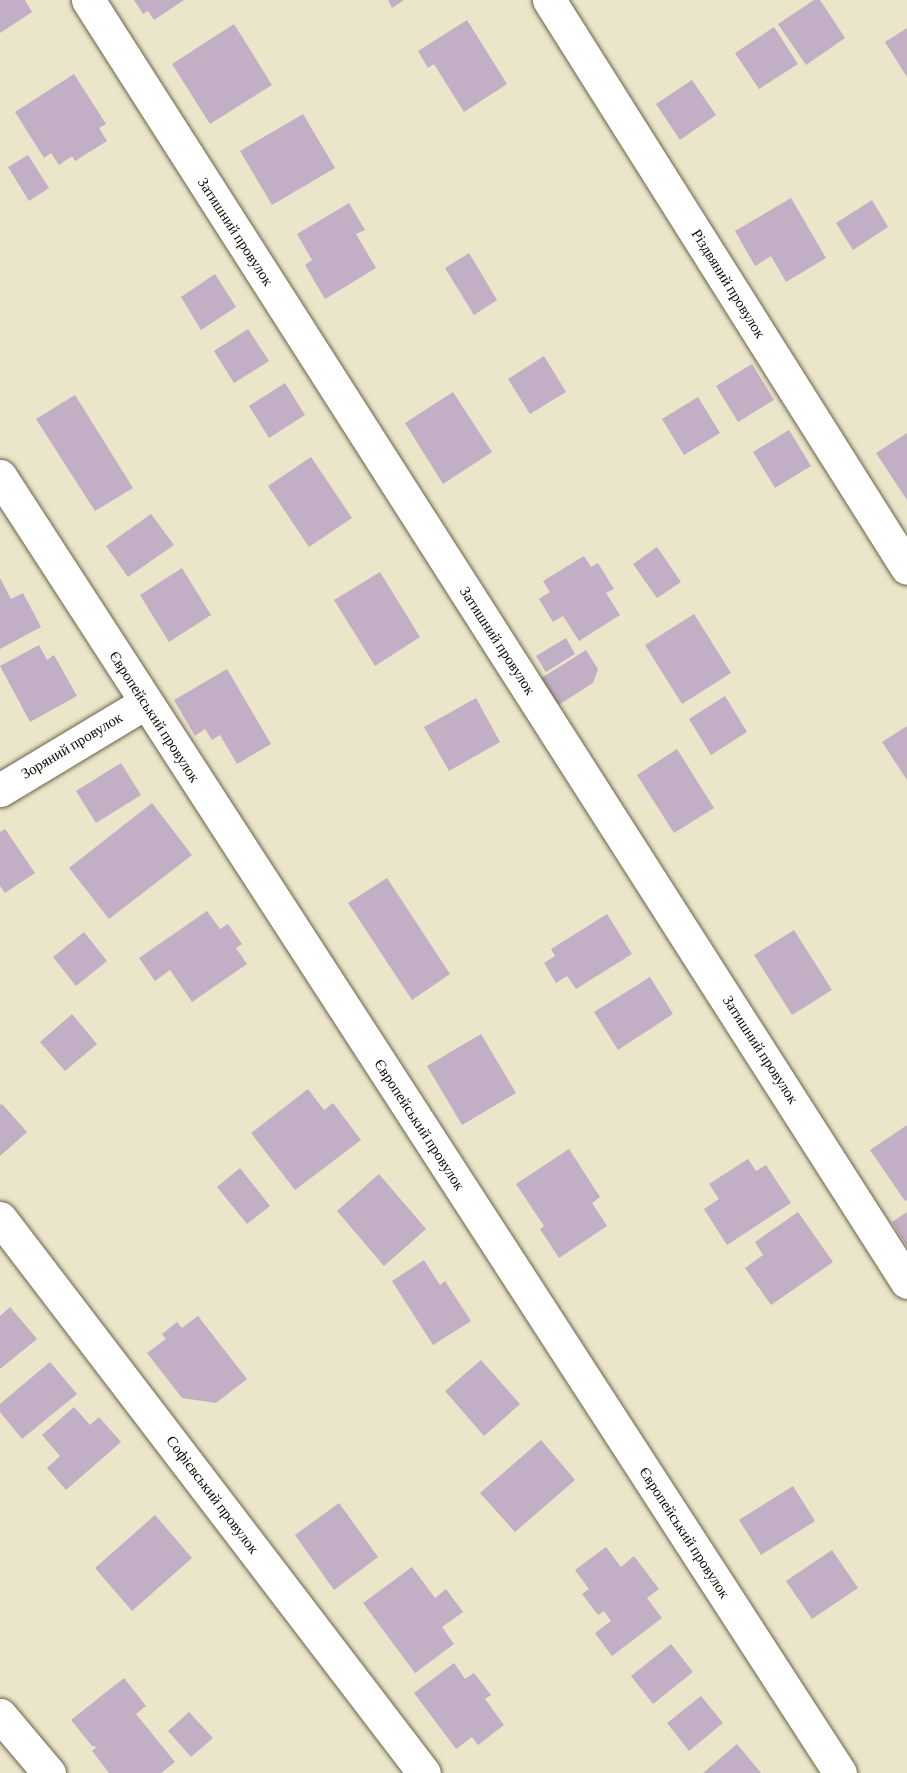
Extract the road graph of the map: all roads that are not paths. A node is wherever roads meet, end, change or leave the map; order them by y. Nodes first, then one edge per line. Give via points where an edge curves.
1 (88, 0) edge
2 (549, 0) edge
3 (0, 476) edge
4 (907, 568) edge
5 (145, 703) junction
6 (0, 790) edge
7 (0, 1218) edge
8 (907, 1282) edge
9 (0, 1714) edge
10 (49, 1773) edge
11 (424, 1773) edge
12 (840, 1773) edge

1 - 8 street, Затишний провулок
2 - 4 street, Різдвяний провулок
3 - 5 street, Європейський провулок
5 - 6 street, Зоряний провулок
5 - 12 street, Європейський провулок
7 - 11 street, Софієвський провулок
9 - 10 street

